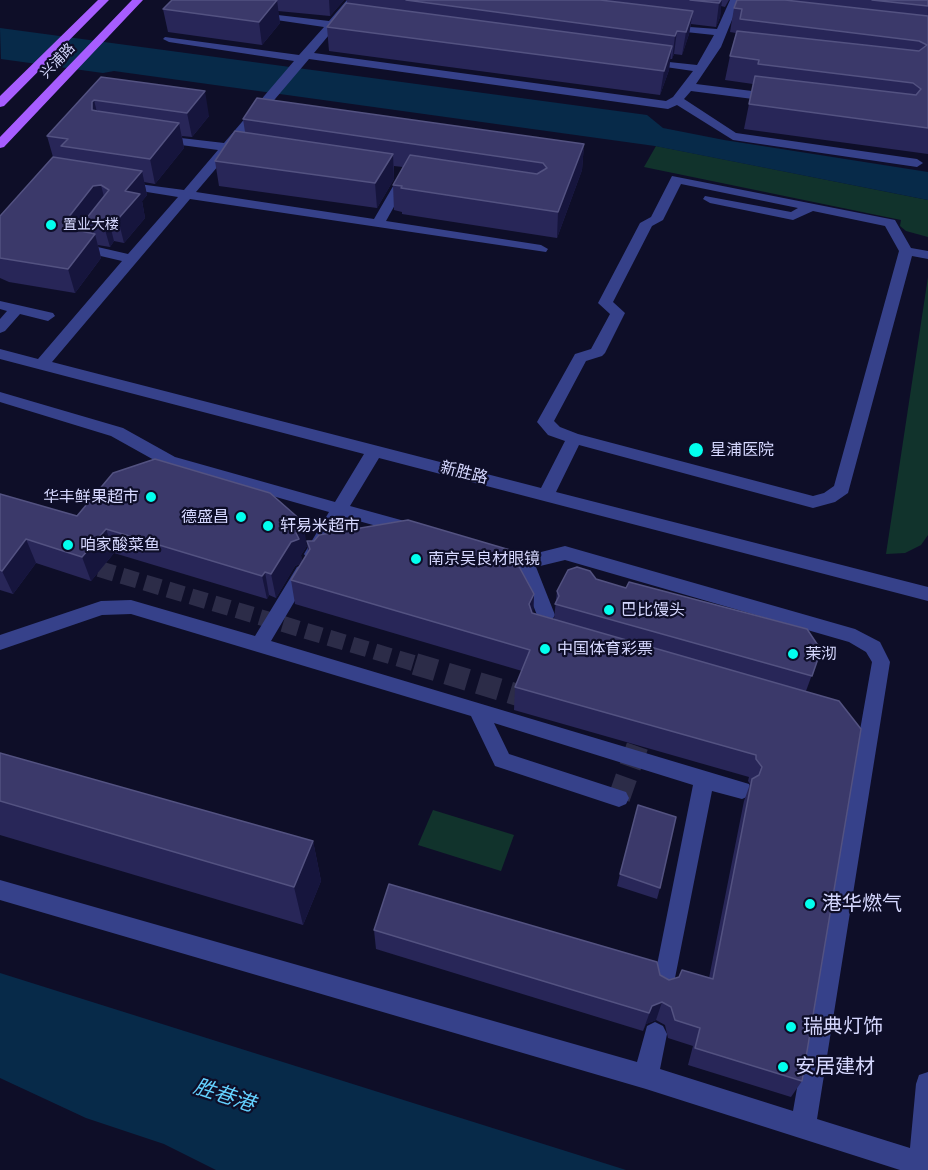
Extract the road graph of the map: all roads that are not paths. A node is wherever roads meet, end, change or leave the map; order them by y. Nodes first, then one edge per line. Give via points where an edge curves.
1 (104, 0) edge
2 (138, 0) edge
3 (353, 0) edge
4 (735, 0) edge
5 (242, 12) edge
6 (337, 22) junction
7 (652, 25) edge
8 (722, 33) junction
9 (169, 39) dead end
10 (630, 59) edge
11 (301, 60) junction
12 (700, 69) junction
13 (688, 87) junction
14 (677, 100) junction
15 (791, 100) edge
16 (0, 103) edge
17 (148, 136) edge
18 (0, 144) edge
19 (226, 147) junction
20 (248, 151) edge
21 (917, 163) dead end
22 (407, 174) edge
23 (106, 182) edge
24 (186, 195) junction
25 (710, 199) dead end
26 (810, 207) junction
27 (378, 223) junction
28 (93, 231) edge
29 (541, 249) dead end
30 (906, 251) junction
31 (928, 255) edge
32 (132, 259) junction
33 (0, 305) edge
34 (18, 308) junction
35 (48, 316) dead end
36 (0, 328) edge
37 (0, 354) edge
38 (41, 365) junction
39 (0, 397) edge
40 (574, 438) junction
41 (375, 450) junction
42 (169, 461) junction
43 (148, 470) edge
44 (546, 494) junction
45 (340, 509) junction
46 (427, 534) edge
47 (481, 550) edge
48 (525, 563) junction
49 (928, 594) edge
50 (561, 636) edge
51 (1, 644) edge
52 (260, 644) junction
53 (478, 710) junction
54 (704, 780) junction
55 (742, 790) dead end
56 (619, 798) dead end
57 (0, 890) edge
58 (664, 985) edge
59 (655, 1034) dead end
60 (646, 1077) junction
61 (928, 1084) edge
62 (803, 1126) junction
63 (921, 1167) edge

1 - 16 main road, 兴浦路
2 - 18 main road, 兴浦路
3 - 6 street
4 - 8 street
5 - 6 street
6 - 11 street
7 - 8 street
8 - 12 street via 721,48
9 - 11 street
10 - 12 street
11 - 14 street via 668,105
11 - 19 street
12 - 13 street
13 - 14 street
13 - 15 street
14 - 21 street via 734,136
17 - 19 street
19 - 20 street
19 - 24 street
22 - 27 street
23 - 24 street
24 - 27 street
24 - 32 street
25 - 26 street via 793,216
26 - 30 street via 890,223
26 - 40 street via 677,179 656,220 647,223 605,303 618,313 597,352 580,357 548,413 545,422 554,431
27 - 29 street
28 - 32 street via 80,247
30 - 31 street
30 - 40 street via 842,489 829,498 813,502
32 - 38 street
33 - 34 street
34 - 35 street
34 - 36 street
37 - 38 street, 新胜路
38 - 41 street, 新胜路
39 - 42 street via 117,432
40 - 44 street
41 - 44 street, 新胜路
41 - 45 street
42 - 43 street
42 - 45 street
44 - 49 street, 新胜路
45 - 46 street
45 - 52 street
47 - 48 street
48 - 50 street via 546,615 538,629
48 - 62 street via 565,553 855,636 873,647 881,662 863,722
51 - 52 street via 101,608 131,607
52 - 53 street
53 - 54 street
53 - 56 street via 502,760
54 - 55 street
54 - 58 street
57 - 60 street
59 - 60 street
60 - 62 street
61 - 63 street
62 - 63 street

